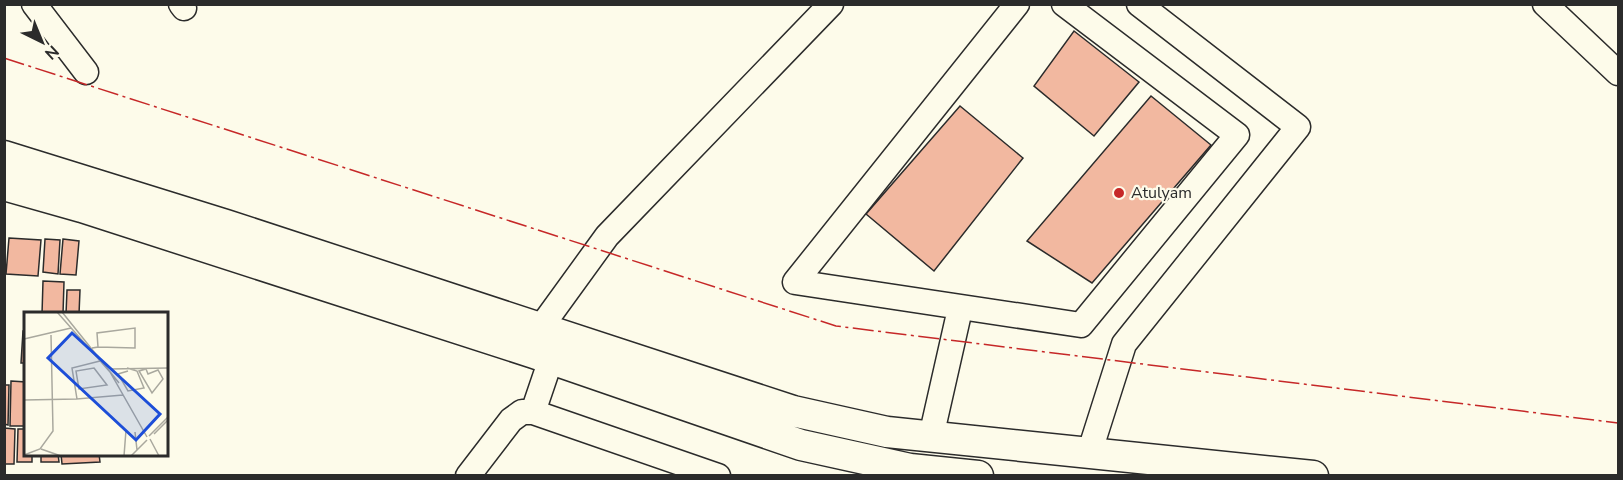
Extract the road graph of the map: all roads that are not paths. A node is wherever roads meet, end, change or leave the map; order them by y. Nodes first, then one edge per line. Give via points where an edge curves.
1 (34, 4) edge
2 (831, 4) edge
3 (1017, 4) edge
4 (1064, 4) edge
5 (1139, 4) edge
6 (1545, 4) edge
7 (86, 72) dead end
8 (1618, 73) edge
9 (4, 156) edge
10 (4, 185) edge
11 (960, 309) junction
12 (541, 327) junction
13 (551, 359) junction
14 (533, 412) junction
15 (932, 437) junction
16 (1089, 454) junction
17 (907, 472) edge
18 (468, 476) edge
19 (718, 476) edge
20 (978, 476) edge
21 (1312, 476) edge

1 - 7 street
2 - 12 street via 607,236
3 - 11 street via 795,282
4 - 11 street via 1237,135 1081,325
5 - 16 street via 1299,127 1124,344
6 - 8 street
9 - 12 street
10 - 13 street
11 - 15 street
12 - 15 street via 793,411 887,432
13 - 14 street
13 - 17 street via 801,445
14 - 18 street via 522,412 511,420
14 - 19 street
15 - 16 street
16 - 21 street
17 - 20 street

